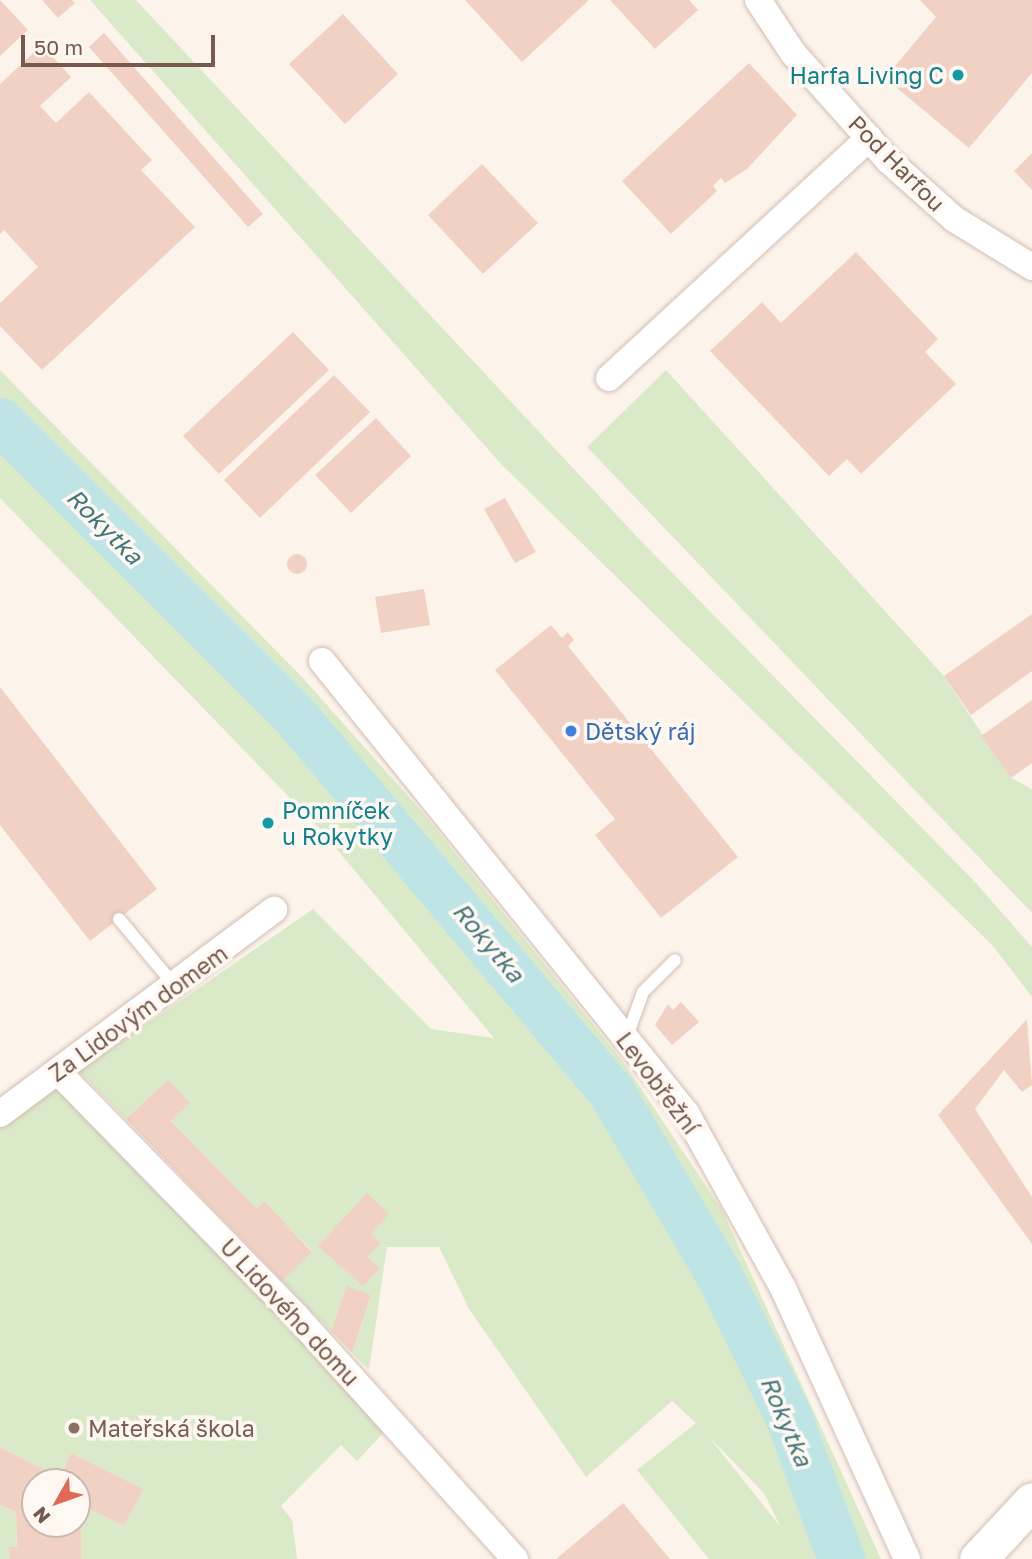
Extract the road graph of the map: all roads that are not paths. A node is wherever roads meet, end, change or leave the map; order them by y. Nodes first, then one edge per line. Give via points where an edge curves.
1 (758, 0) edge
2 (869, 138) junction
3 (1032, 267) edge
4 (609, 378) dead end
5 (323, 661) dead end
6 (274, 910) dead end
7 (118, 919) dead end
8 (675, 960) dead end
9 (176, 986) junction
10 (626, 1039) junction
11 (58, 1072) junction
12 (0, 1114) edge
13 (1032, 1500) edge
14 (515, 1559) edge
15 (907, 1559) edge
16 (978, 1559) edge

1 - 2 street, Pod Harfou via 793,53
2 - 3 street, Pod Harfou via 954,219
2 - 4 street
5 - 10 street, Levobřežní
6 - 9 street, Za Lidovým domem
7 - 9 lane
8 - 10 lane via 643,992
9 - 11 street, Za Lidovým domem
10 - 15 street, Levobřežní via 686,1113 783,1288
11 - 12 street, Za Lidovým domem
11 - 14 street, U Lidového domu via 297,1317
13 - 16 main road

